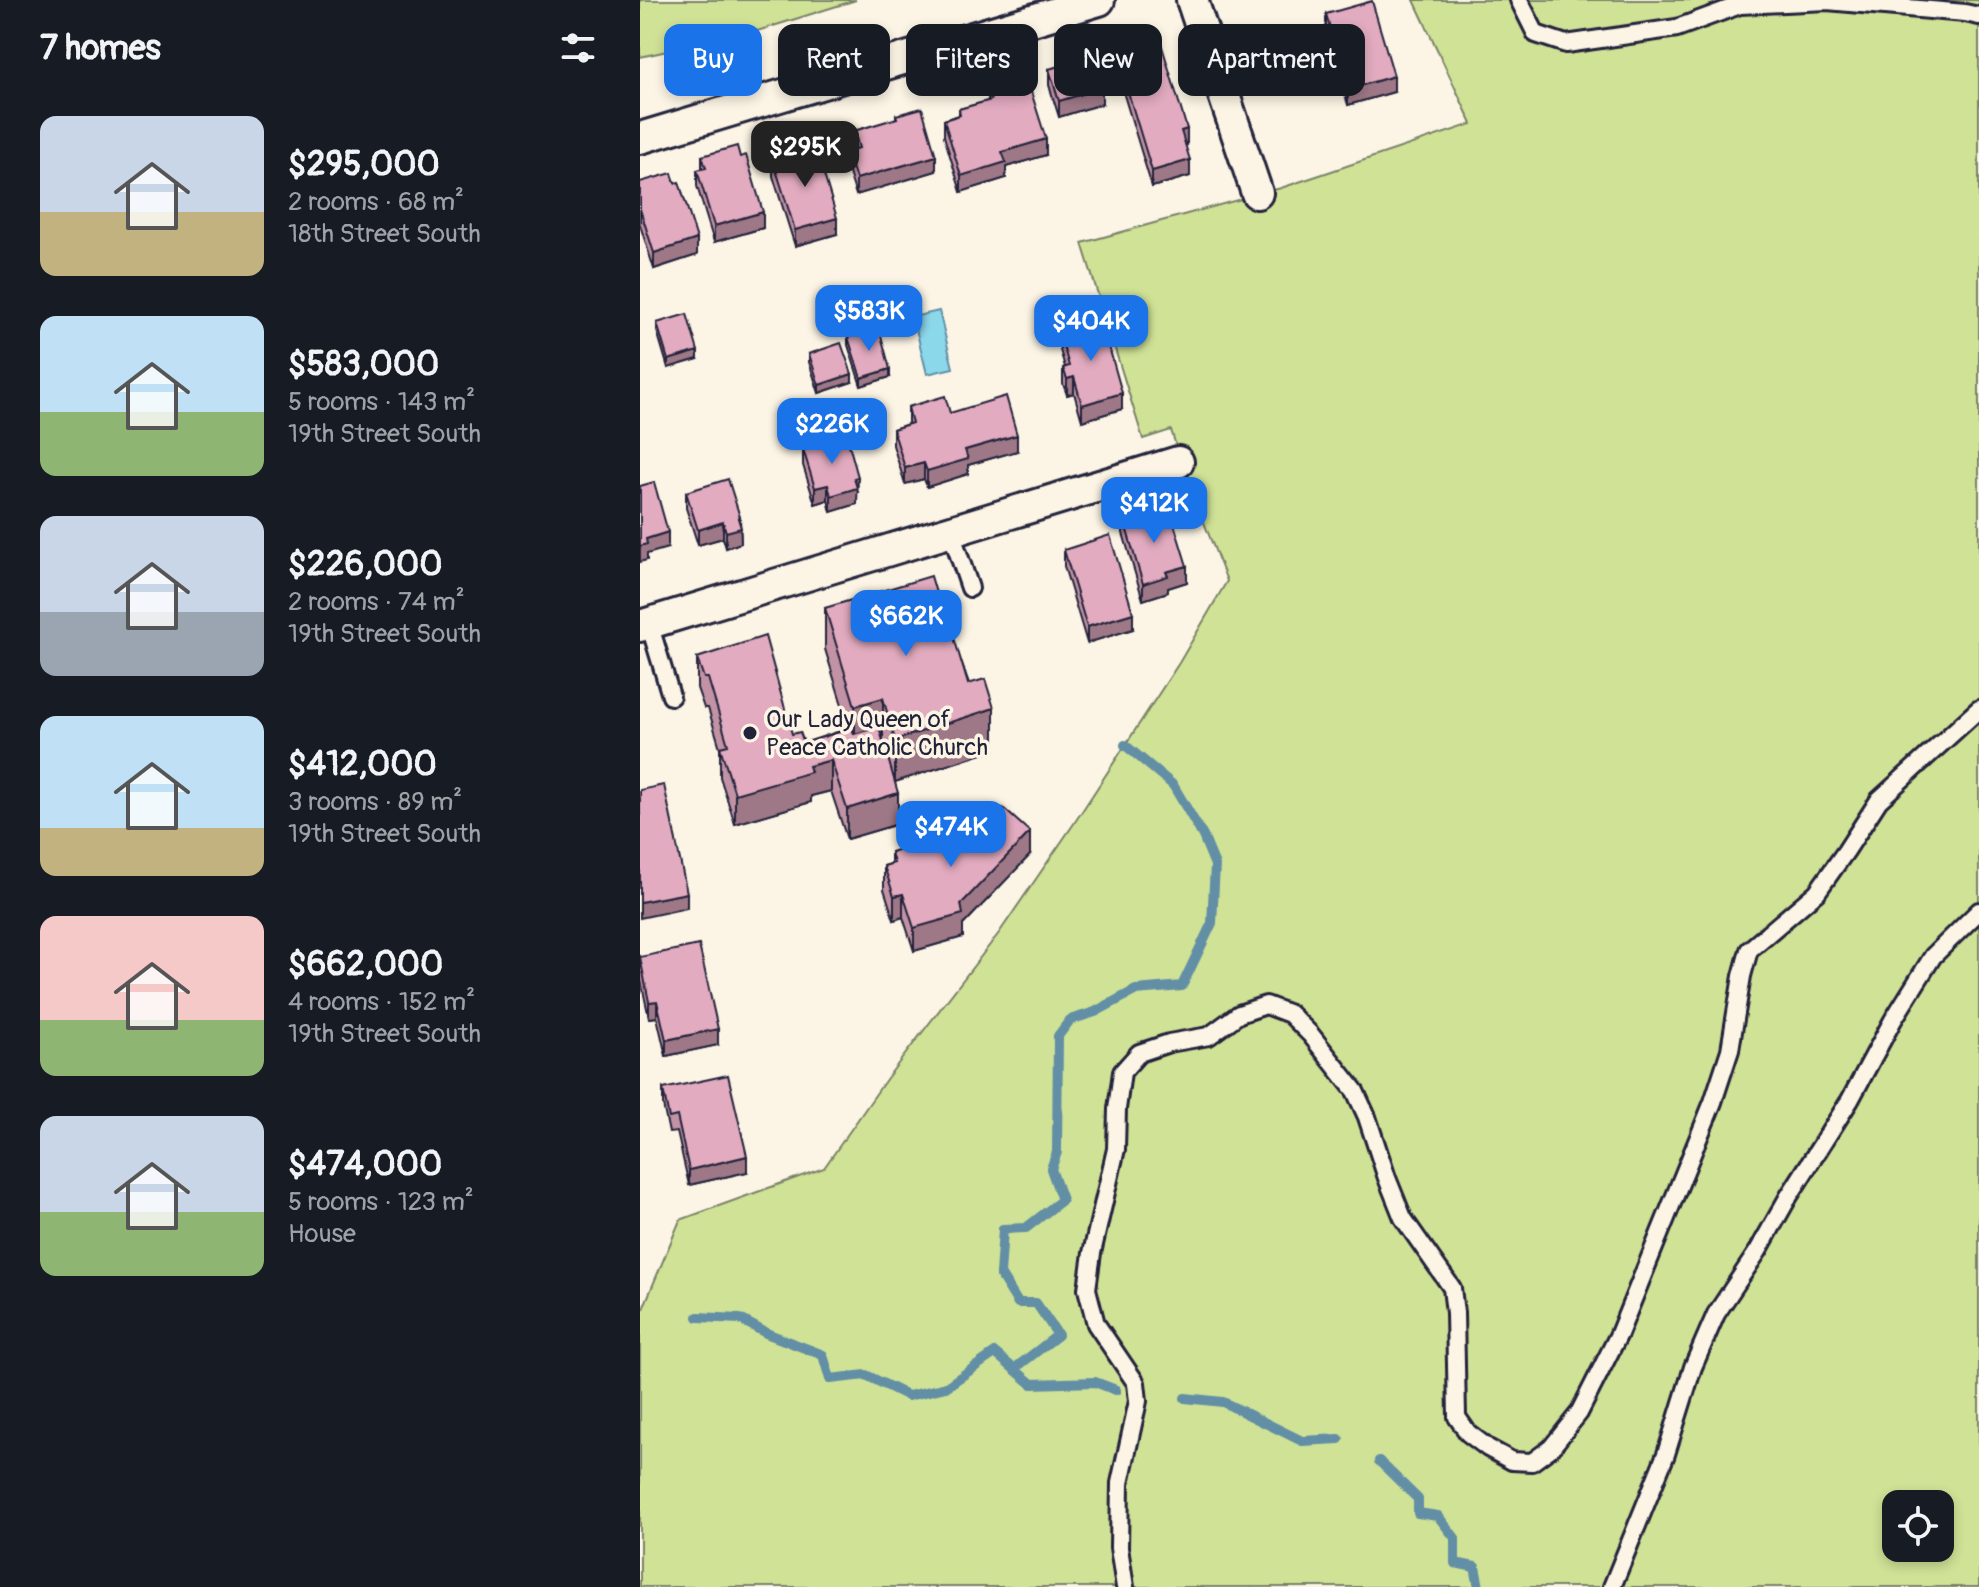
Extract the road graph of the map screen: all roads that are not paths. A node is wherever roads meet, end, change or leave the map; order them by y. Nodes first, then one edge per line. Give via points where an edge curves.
1 (1099, 0) edge
2 (1192, 0) edge
3 (1519, 0) edge
4 (1979, 16) edge
5 (640, 138) edge
6 (1257, 193) dead end
7 (1178, 462) dead end
8 (951, 532) junction
9 (970, 588) dead end
10 (644, 625) edge
11 (671, 696) dead end
12 (1979, 709) edge
13 (1979, 911) edge
14 (1125, 1587) edge
15 (1612, 1587) edge

1 - 5 street
2 - 6 street
3 - 4 lane via 1536,34 1566,44 1677,28 1740,5 1827,1
7 - 8 street
8 - 9 lane
8 - 10 street
10 - 11 lane
12 - 14 lane via 1879,800 1817,892 1749,950 1730,1050 1630,1309 1579,1413 1551,1448 1532,1462 1512,1461 1488,1448 1457,1417 1452,1288 1403,1218 1355,1091 1311,1035 1290,1014 1266,1005 1239,1014 1209,1036 1139,1053 1122,1072 1116,1149 1087,1289 1096,1324 1136,1383 1138,1401 1120,1483 1119,1548
13 - 15 lane via 1933,956 1716,1314

